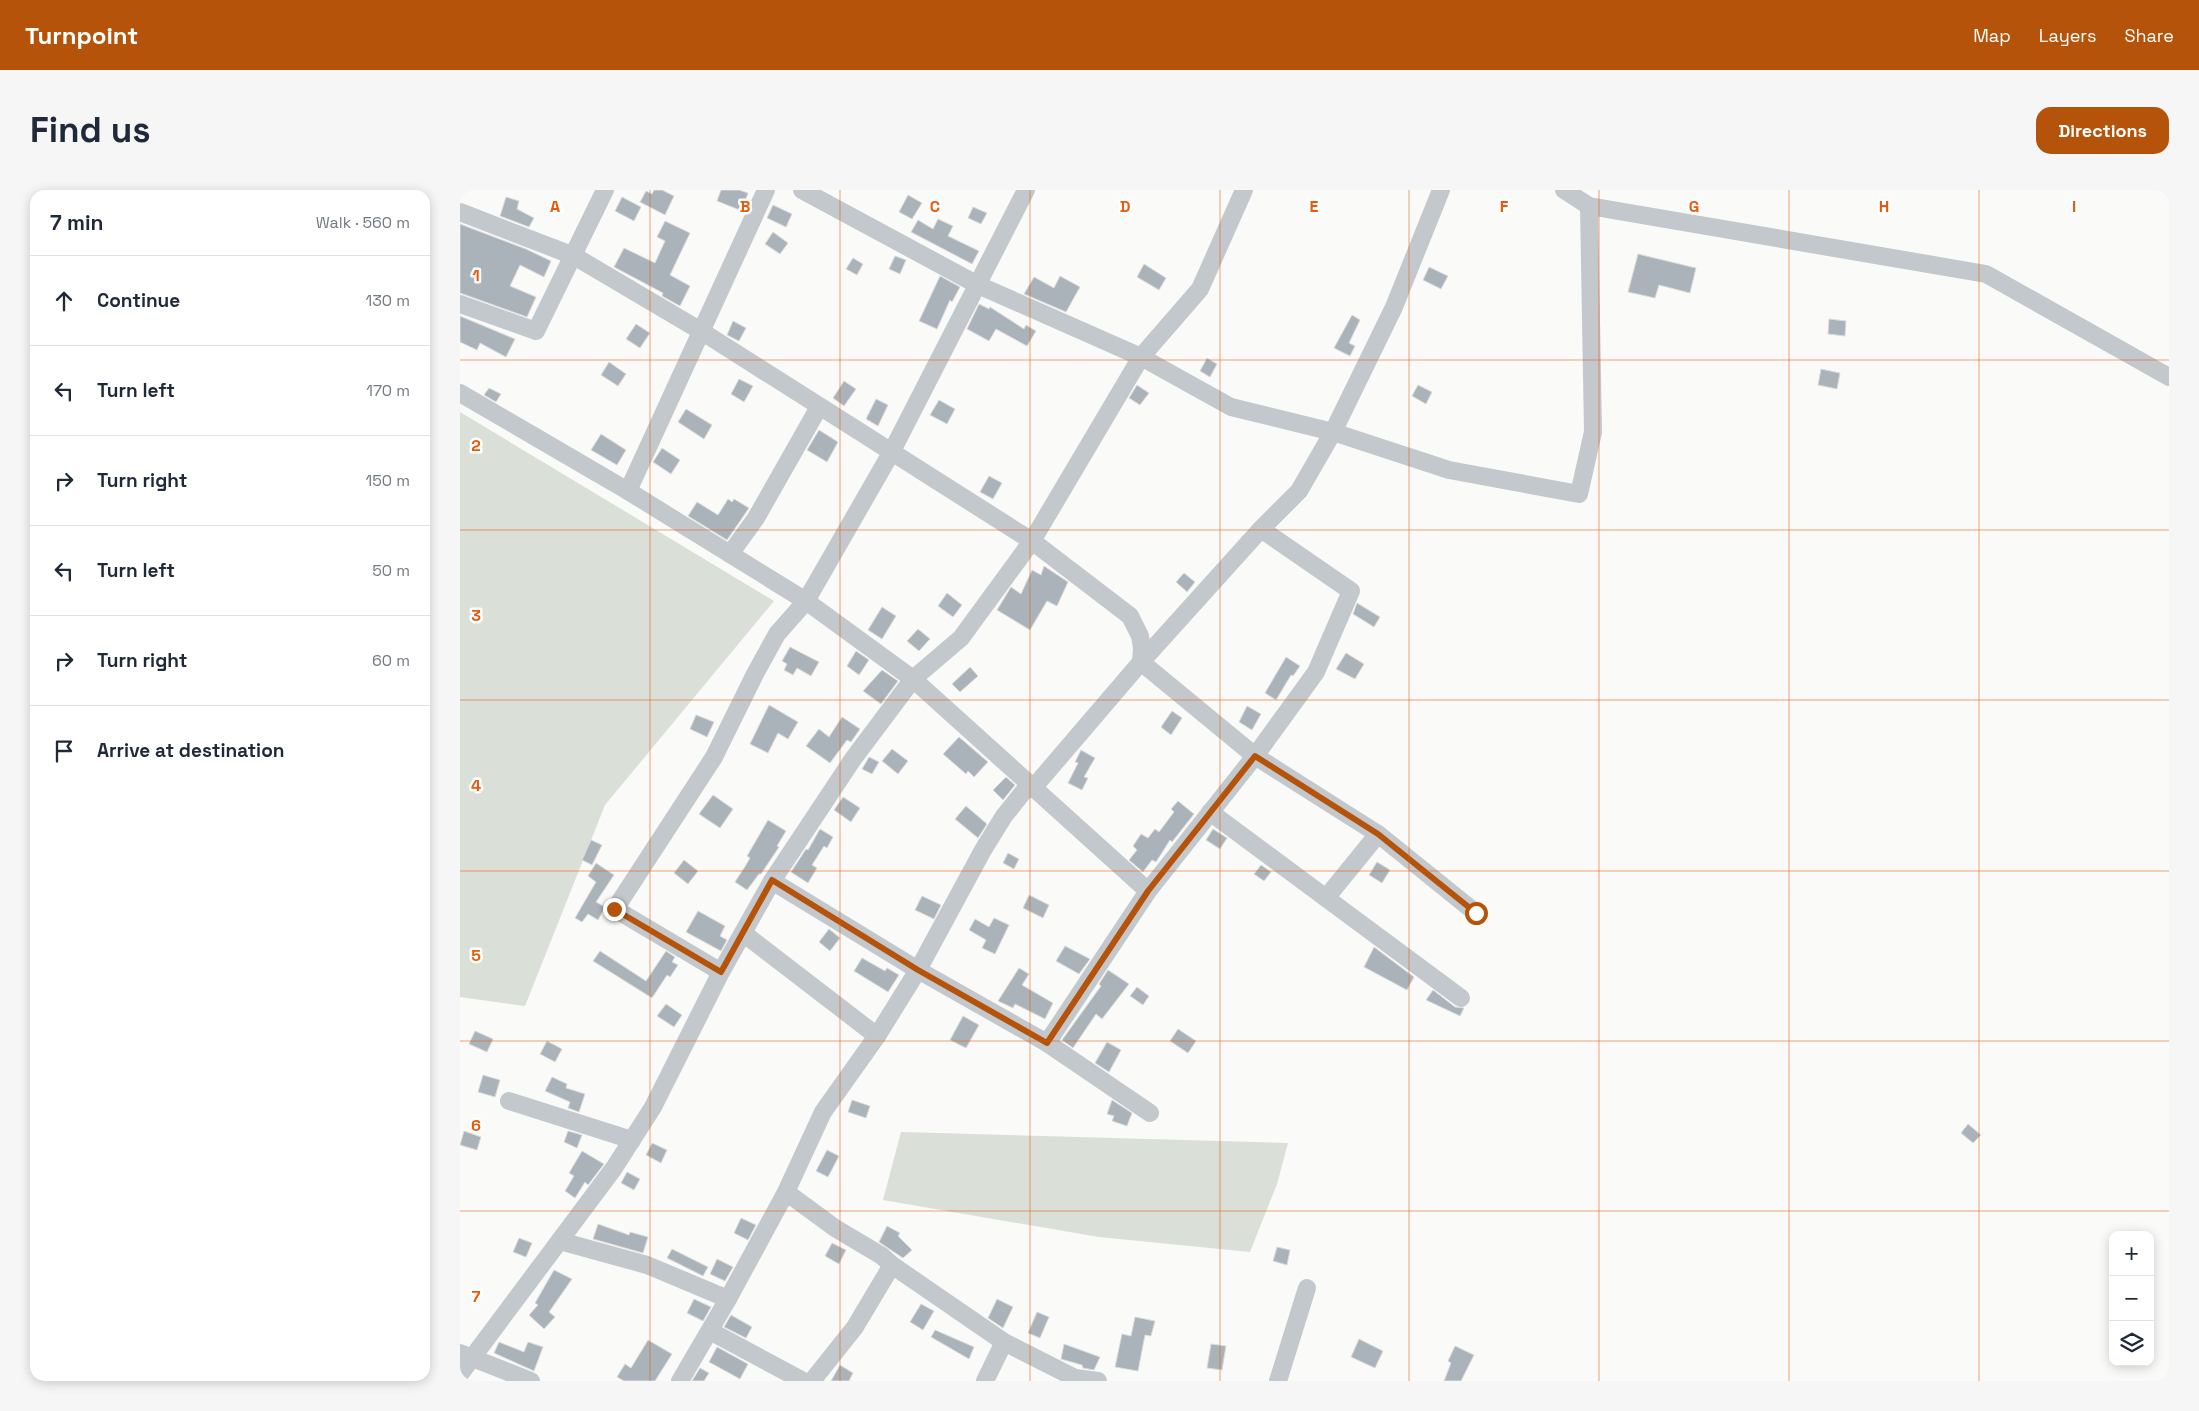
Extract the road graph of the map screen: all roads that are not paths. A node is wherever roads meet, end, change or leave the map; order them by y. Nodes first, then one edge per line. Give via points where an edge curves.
1 (605, 190) edge
2 (766, 190) edge
3 (802, 190) edge
4 (1026, 190) edge
5 (1244, 190) edge
6 (1441, 190) edge
7 (1564, 190) edge
8 (1589, 206) junction
9 (460, 212) edge
10 (574, 256) junction
11 (978, 285) junction
12 (460, 304) edge
13 (701, 332) junction
14 (1141, 358) junction
15 (2169, 377) edge
16 (460, 393) edge
17 (819, 407) junction
18 (1333, 432) junction
19 (891, 453) junction
20 (628, 491) junction
21 (1261, 530) junction
22 (1032, 541) junction
23 (730, 554) junction
24 (806, 601) junction
25 (1141, 662) junction
26 (913, 679) junction
27 (1255, 756) junction
28 (1034, 787) junction
29 (1210, 812) junction
30 (1378, 834) junction
31 (772, 880) junction
32 (1148, 891) junction
33 (1326, 898) junction
34 (1476, 913) dead end
35 (742, 933) junction
36 (918, 970) junction
37 (721, 972) junction
38 (1461, 998) dead end
39 (877, 1036) junction
40 (1047, 1043) junction
41 (509, 1101) dead end
42 (1150, 1113) dead end
43 (632, 1140) junction
44 (786, 1192) junction
45 (560, 1241) junction
46 (892, 1265) junction
47 (1307, 1288) dead end
48 (728, 1299) junction
49 (710, 1331) junction
50 (1004, 1342) junction
51 (466, 1356) edge
52 (460, 1374) edge
53 (531, 1381) edge
54 (680, 1381) edge
55 (803, 1381) edge
56 (812, 1381) edge
57 (985, 1381) edge
58 (1098, 1381) edge
59 (1278, 1381) edge

1 - 10 street
2 - 13 street
3 - 11 street
4 - 11 street
5 - 14 street via 1200,289
6 - 18 street via 1394,307
7 - 8 street
8 - 15 street via 1986,274
8 - 18 street via 1593,432 1579,494 1449,470
9 - 10 street
10 - 12 street via 536,331
10 - 13 street
11 - 14 street
11 - 19 street
13 - 17 street
13 - 20 street
14 - 18 street via 1231,407
14 - 22 street
16 - 20 street
17 - 19 street
17 - 23 street via 764,504
18 - 21 street via 1299,491
19 - 22 street
19 - 24 street
20 - 23 street
21 - 25 street
21 - 27 street via 1351,591 1316,672
22 - 25 street via 1130,616 1140,636
22 - 26 street via 961,638
23 - 24 street
24 - 26 street
24 - 37 street via 777,634 714,757 614,909
25 - 27 street
25 - 28 street
26 - 28 street
26 - 31 street via 853,759
27 - 29 street
27 - 30 street
28 - 32 street
28 - 36 street via 1024,791 1004,816
29 - 32 street
29 - 33 street
30 - 33 street
30 - 34 street
31 - 35 street
31 - 36 street
32 - 40 street
33 - 38 street
35 - 37 street
35 - 39 street
36 - 39 street
36 - 40 street
37 - 43 street via 653,1107
39 - 44 street via 823,1112
40 - 42 street
41 - 43 street
43 - 45 street
44 - 46 street
44 - 48 street
45 - 48 street via 647,1265
45 - 51 street
46 - 50 street
46 - 56 street via 855,1327
47 - 59 street
48 - 49 street
49 - 54 street
49 - 55 street
50 - 57 street
50 - 58 street via 1075,1378
51 - 52 street
51 - 53 street

